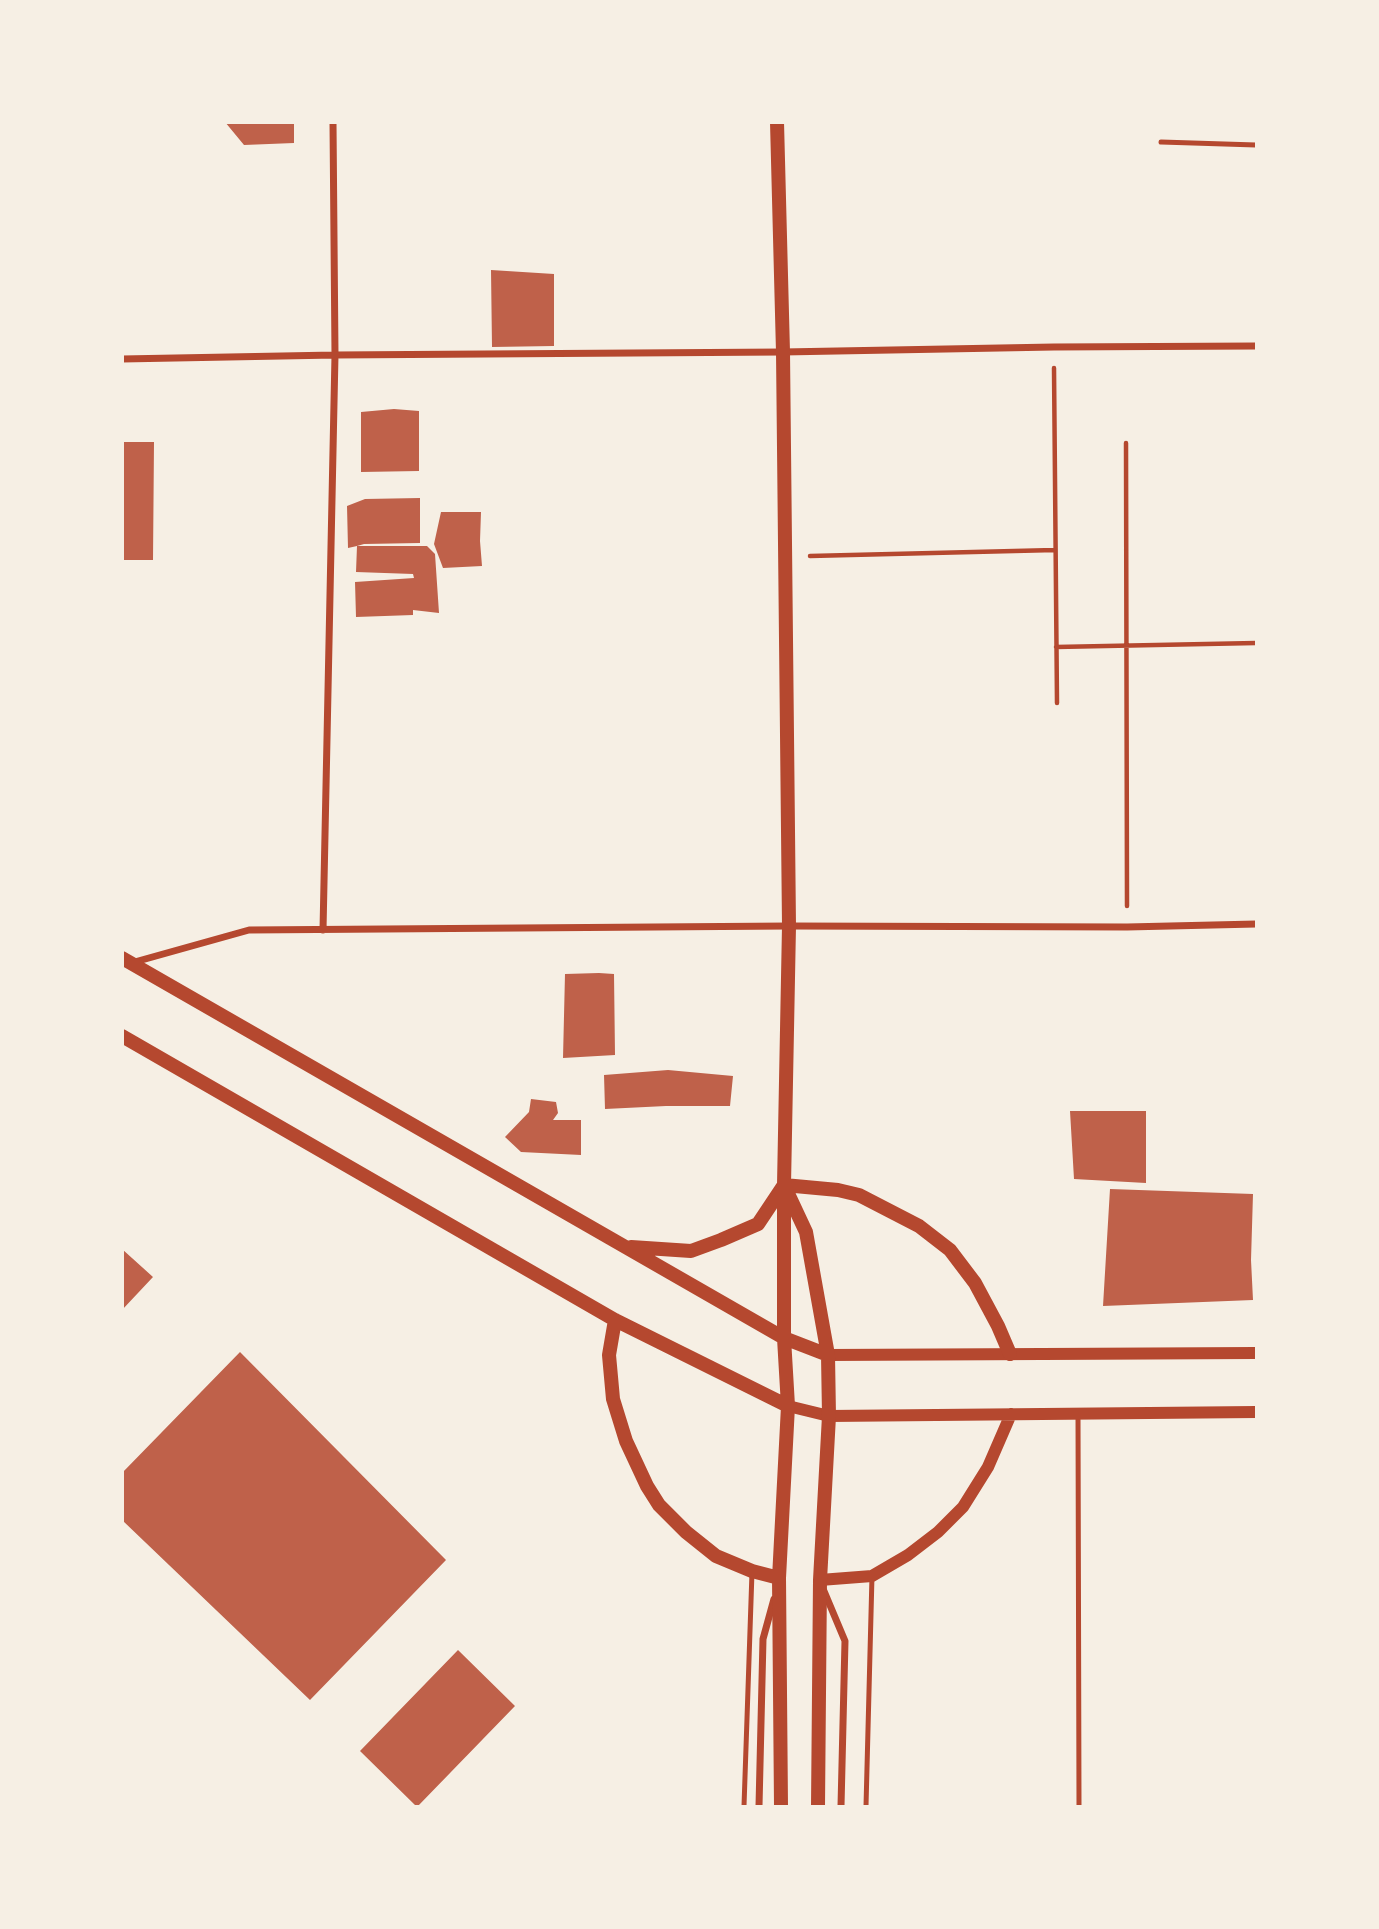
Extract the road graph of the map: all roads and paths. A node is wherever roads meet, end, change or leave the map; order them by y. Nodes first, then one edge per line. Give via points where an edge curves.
1 (333, 122) edge
2 (777, 122) edge
3 (1161, 142) dead end
4 (1256, 145) edge
5 (1256, 346) edge
6 (1054, 347) junction
7 (783, 352) junction
8 (335, 355) junction
9 (122, 359) edge
10 (1126, 443) dead end
11 (1055, 550) junction
12 (785, 557) junction
13 (1256, 643) edge
14 (1126, 646) junction
15 (1056, 648) junction
16 (1057, 703) dead end
17 (1256, 924) edge
18 (789, 926) junction
19 (1127, 927) junction
20 (323, 930) junction
21 (125, 964) edge
22 (122, 1036) edge
23 (784, 1185) junction
24 (627, 1247) junction
25 (615, 1320) junction
26 (785, 1338) junction
27 (1256, 1353) edge
28 (1010, 1354) junction
29 (828, 1355) junction
30 (788, 1406) junction
31 (1256, 1412) edge
32 (1078, 1413) junction
33 (1011, 1414) junction
34 (829, 1416) junction
35 (752, 1571) junction
36 (872, 1576) junction
37 (779, 1578) junction
38 (820, 1580) junction
39 (744, 1807) edge
40 (759, 1807) edge
41 (781, 1807) edge
42 (818, 1807) edge
43 (841, 1807) edge
44 (866, 1807) edge
45 (1080, 1807) edge

1 - 8 street
2 - 7 main road
3 - 4 lane
5 - 6 street
6 - 7 street
6 - 11 path
7 - 8 street
7 - 12 main road
8 - 9 street
8 - 20 street
10 - 14 path
11 - 12 path
11 - 15 path
12 - 18 main road
13 - 14 path
14 - 15 path
14 - 19 path
15 - 16 path
17 - 19 street
18 - 19 street
18 - 20 street
18 - 23 main road
20 - 21 street via 249,930
21 - 24 main road
22 - 25 main road
23 - 24 main road via 758,1224 721,1240 691,1251
23 - 26 main road
23 - 28 main road via 859,1195 919,1226 950,1250 975,1283
23 - 29 main road via 806,1232
24 - 26 main road
25 - 30 main road
25 - 35 main road via 609,1355 613,1399 647,1486 686,1532 716,1556
26 - 29 main road
26 - 30 main road
27 - 28 street
28 - 29 street
29 - 34 main road
30 - 34 street
30 - 37 main road
31 - 32 street
32 - 33 street
32 - 45 lane
33 - 34 street
33 - 36 street via 988,1467 963,1507 908,1555
34 - 38 main road
35 - 37 main road
35 - 39 lane
36 - 38 street
36 - 44 lane
37 - 40 street via 763,1639
37 - 41 main road
38 - 42 main road
38 - 43 street via 845,1641

